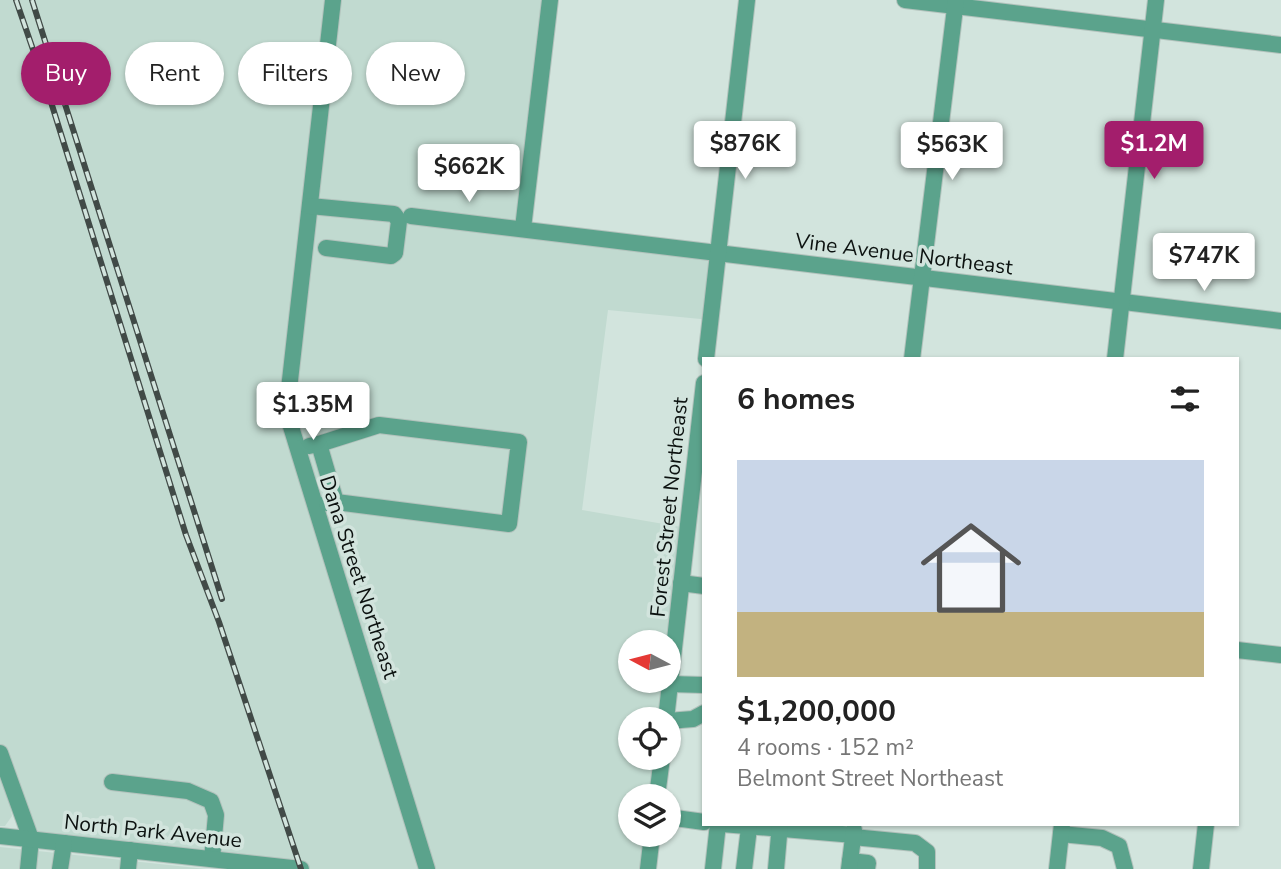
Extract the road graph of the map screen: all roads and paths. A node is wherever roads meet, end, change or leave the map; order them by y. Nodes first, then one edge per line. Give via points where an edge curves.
1 (333, 0) edge
2 (550, 0) edge
3 (747, 0) edge
4 (905, 0) edge
5 (1156, 0) edge
6 (956, 3) edge
7 (1153, 30) junction
8 (1281, 45) edge
9 (310, 206) junction
10 (411, 216) dead end
11 (523, 228) junction
12 (326, 248) dead end
13 (718, 253) junction
14 (922, 278) junction
15 (1122, 301) junction
16 (1281, 321) edge
17 (706, 357) edge
18 (912, 357) edge
19 (1115, 357) edge
20 (702, 400) edge
21 (319, 444) junction
22 (296, 449) junction
23 (336, 502) junction
24 (314, 506) junction
25 (681, 583) junction
26 (702, 586) edge
27 (676, 630) edge
28 (1239, 650) edge
29 (1281, 656) edge
30 (681, 684) edge
31 (702, 685) edge
32 (702, 714) edge
33 (681, 719) edge
34 (0, 753) edge
35 (112, 782) dead end
36 (681, 819) edge
37 (702, 822) edge
38 (720, 826) edge
39 (734, 826) edge
40 (1206, 826) edge
41 (780, 827) edge
42 (749, 828) junction
43 (1062, 829) edge
44 (854, 832) edge
45 (0, 836) edge
46 (31, 839) junction
47 (64, 843) junction
48 (651, 847) edge
49 (130, 850) junction
50 (212, 859) junction
51 (234, 865) edge
52 (850, 865) edge
53 (28, 869) edge
54 (60, 869) edge
55 (128, 869) edge
56 (301, 869) edge
57 (427, 869) edge
58 (648, 869) edge
59 (713, 869) edge
60 (744, 869) edge
61 (776, 869) edge
62 (867, 869) edge
63 (927, 869) edge
64 (1057, 869) edge
65 (1125, 869) edge
66 (1201, 869) edge

1 - 9 street, Dana Street Northeast
2 - 11 street
3 - 13 street
4 - 6 street
5 - 7 street
6 - 7 street
6 - 14 street
7 - 8 street
7 - 15 street
9 - 12 street via 394,214 399,220 397,248 391,256
9 - 22 street, Dana Street Northeast via 288,398
10 - 11 street, Vine Avenue Northeast
11 - 13 street, Vine Avenue Northeast
13 - 14 street, Vine Avenue Northeast
13 - 17 street
14 - 15 street, Vine Avenue Northeast
14 - 18 street
15 - 16 street, Vine Avenue Northeast
15 - 19 street
20 - 25 street, Forest Street Northeast
21 - 22 street
21 - 23 street
21 - 23 street via 379,425 519,442 509,524
22 - 24 street, Dana Street Northeast
23 - 24 street
24 - 57 street, Dana Street Northeast
25 - 26 street
25 - 27 street, Forest Street Northeast
28 - 29 street
30 - 31 street
32 - 33 street
34 - 46 street
35 - 50 street via 188,790 211,801 216,815
36 - 37 street
38 - 59 street
39 - 42 street
40 - 66 street
41 - 42 street
41 - 44 street
41 - 61 street
42 - 60 street
43 - 64 street
43 - 65 street via 1119,846
44 - 52 street
44 - 63 street via 915,843 927,852
45 - 46 street, North Park Avenue
46 - 47 street, North Park Avenue
46 - 53 street
47 - 49 street, North Park Avenue
47 - 54 street
48 - 58 street
49 - 50 street, North Park Avenue
49 - 55 street
50 - 51 street, North Park Avenue
51 - 56 street, North Park Avenue
52 - 62 street via 868,863

